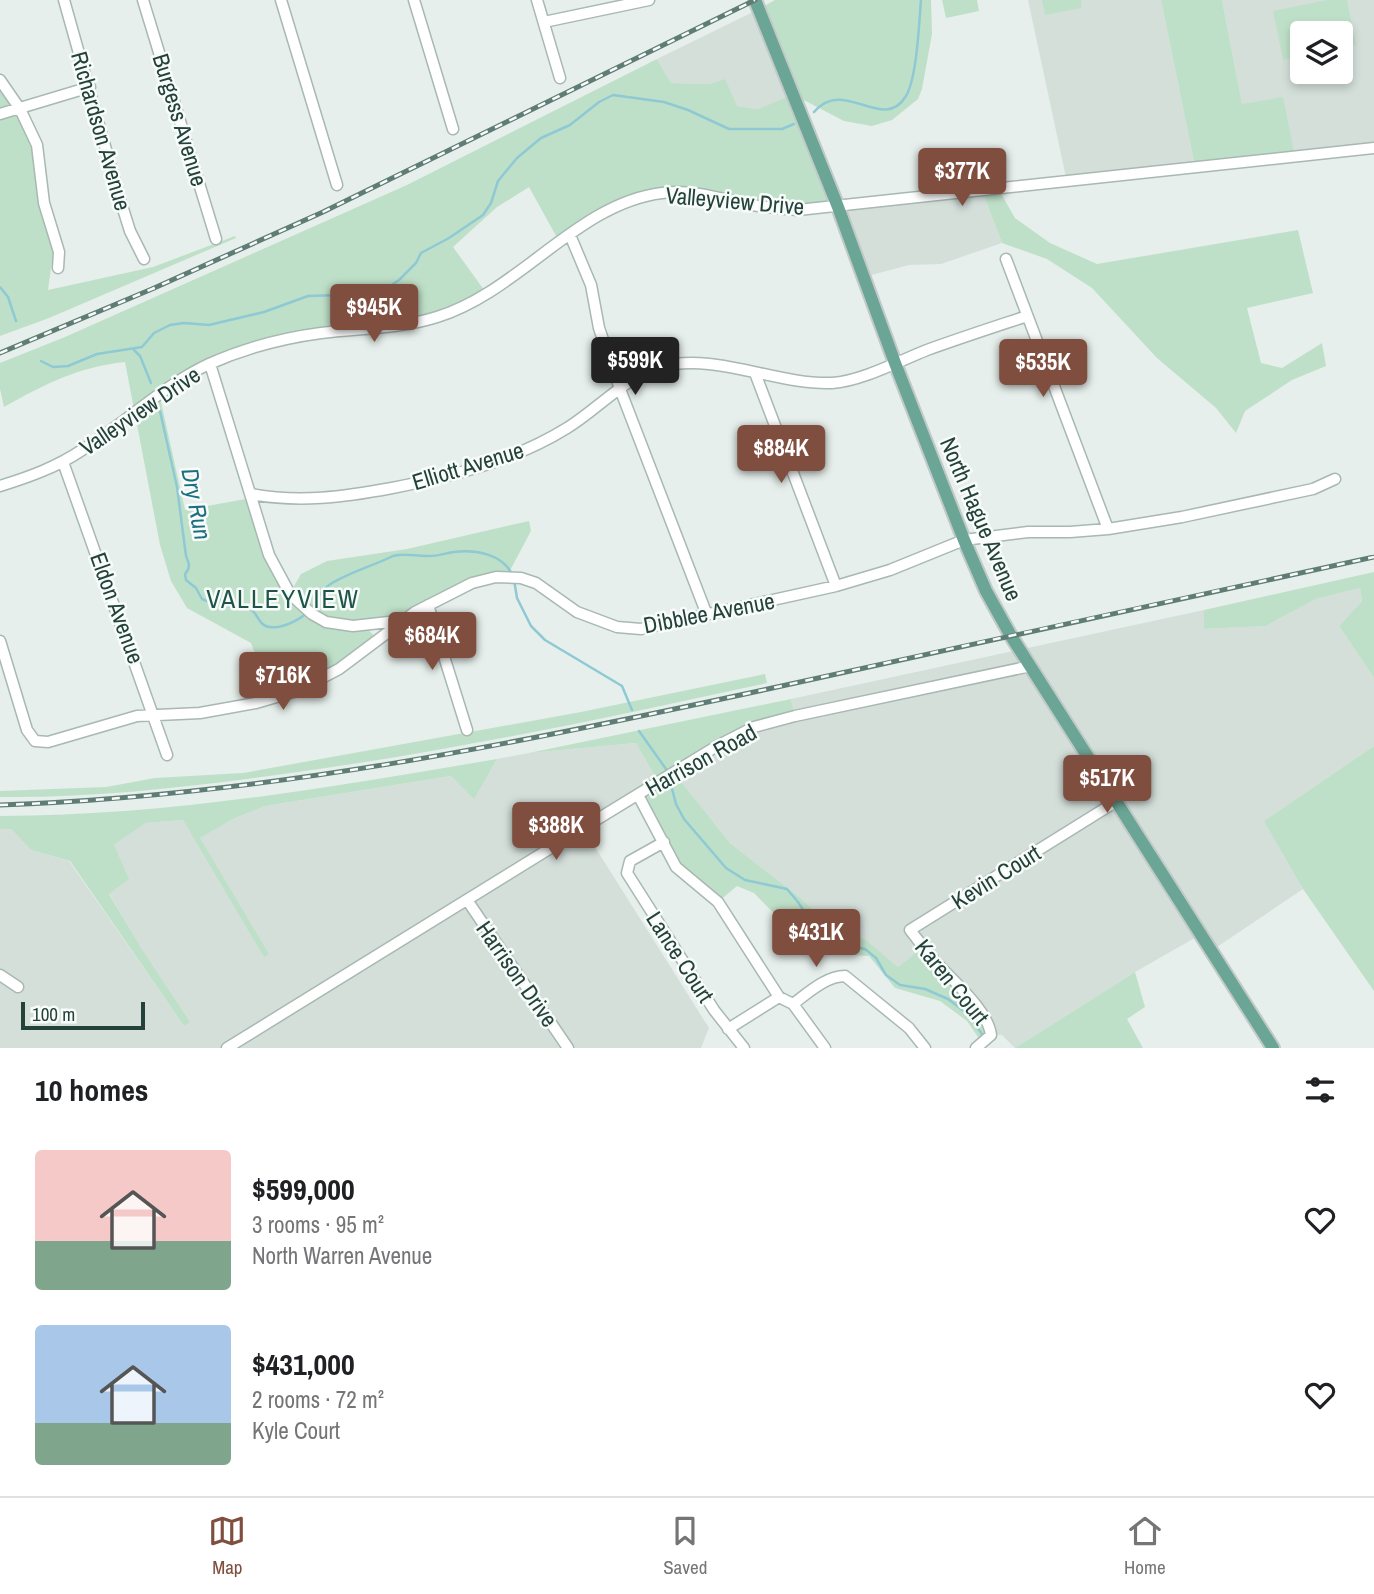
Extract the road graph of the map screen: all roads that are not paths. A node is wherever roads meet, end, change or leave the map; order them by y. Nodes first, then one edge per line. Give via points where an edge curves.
1 (64, 0) edge
2 (143, 0) edge
3 (281, 0) edge
4 (414, 0) edge
5 (537, 0) edge
6 (649, 0) edge
7 (755, 0) edge
8 (544, 22) junction
9 (560, 78) dead end
10 (0, 80) edge
11 (90, 88) junction
12 (20, 109) junction
13 (1, 113) edge
14 (453, 130) dead end
15 (1374, 148) edge
16 (337, 186) dead end
17 (838, 207) junction
18 (570, 235) junction
19 (216, 239) dead end
20 (144, 259) dead end
21 (1006, 259) dead end
22 (58, 268) dead end
23 (1027, 316) junction
24 (895, 363) junction
25 (210, 364) junction
26 (755, 373) junction
27 (620, 389) junction
28 (63, 461) junction
29 (1335, 479) dead end
30 (0, 486) edge
31 (250, 495) junction
32 (1108, 529) junction
33 (964, 540) junction
34 (836, 586) junction
35 (428, 605) junction
36 (707, 615) junction
37 (401, 621) junction
38 (0, 641) edge
39 (1031, 666) junction
40 (155, 716) junction
41 (467, 730) dead end
42 (167, 755) dead end
43 (638, 795) junction
44 (1117, 802) junction
45 (664, 842) junction
46 (467, 901) junction
47 (910, 930) joint
48 (0, 975) edge
49 (18, 988) dead end
50 (779, 997) junction
51 (793, 1004) junction
52 (728, 1029) junction
53 (978, 1047) edge
54 (227, 1048) edge
55 (568, 1048) edge
56 (744, 1048) edge
57 (825, 1048) edge
58 (925, 1048) edge
59 (1273, 1048) edge

1 - 11 street, Richardson Avenue
2 - 19 street, Burgess Avenue
3 - 16 street
4 - 14 street
5 - 8 street
6 - 8 street
7 - 17 main road, North Hague Avenue
8 - 9 street
10 - 12 street
11 - 12 street
11 - 20 street, Richardson Avenue via 126,219
12 - 13 street
12 - 22 street via 37,145 44,203 59,252
15 - 17 street, Valleyview Drive
17 - 18 street, Valleyview Drive via 782,209 668,192 623,203
17 - 24 main road, North Hague Avenue
18 - 25 street, Valleyview Drive via 487,295 452,312 391,327 288,339
18 - 27 street via 591,285 599,328
21 - 23 street
23 - 24 street, Elliott Avenue
23 - 32 street
24 - 26 street, Elliott Avenue via 831,383
24 - 33 main road, North Hague Avenue
25 - 28 street, Valleyview Drive via 159,393
25 - 31 street
26 - 27 street, Elliott Avenue via 685,362 640,373
26 - 34 street
27 - 31 street, Elliott Avenue via 548,439 498,462 326,499
27 - 36 street
28 - 30 street, Valleyview Drive
28 - 40 street, Eldon Avenue
29 - 32 street, Dibblee Avenue via 1313,489
31 - 37 street via 274,568 290,594 309,611 338,625
32 - 33 street, Dibblee Avenue
33 - 34 street, Dibblee Avenue
33 - 39 main road, North Hague Avenue via 986,591
34 - 36 street, Dibblee Avenue
35 - 36 street, Dibblee Avenue via 472,583 507,576 536,583 577,612 617,627 641,629
35 - 37 street, Dibblee Avenue
35 - 41 street
37 - 40 street, Dibblee Avenue via 338,669 298,691 246,705
38 - 40 street, Dibblee Avenue via 24,722 35,741 48,742 137,716
39 - 43 street, Harrison Road via 754,727
39 - 44 main road, North Hague Avenue
40 - 42 street, Eldon Avenue
43 - 45 street
43 - 46 street, Harrison Road
44 - 47 street, Kevin Court
44 - 59 main road, North Hague Avenue
45 - 50 street via 676,867 718,902
45 - 52 street, Lance Court via 630,861 627,873
46 - 54 street, Harrison Road
46 - 55 street, Harrison Drive
47 - 53 street, Karen Court via 990,1026 991,1035
48 - 49 street
50 - 51 street
50 - 52 street
51 - 57 street
51 - 58 street via 834,977 845,976 909,1028
52 - 56 street, Lance Court

